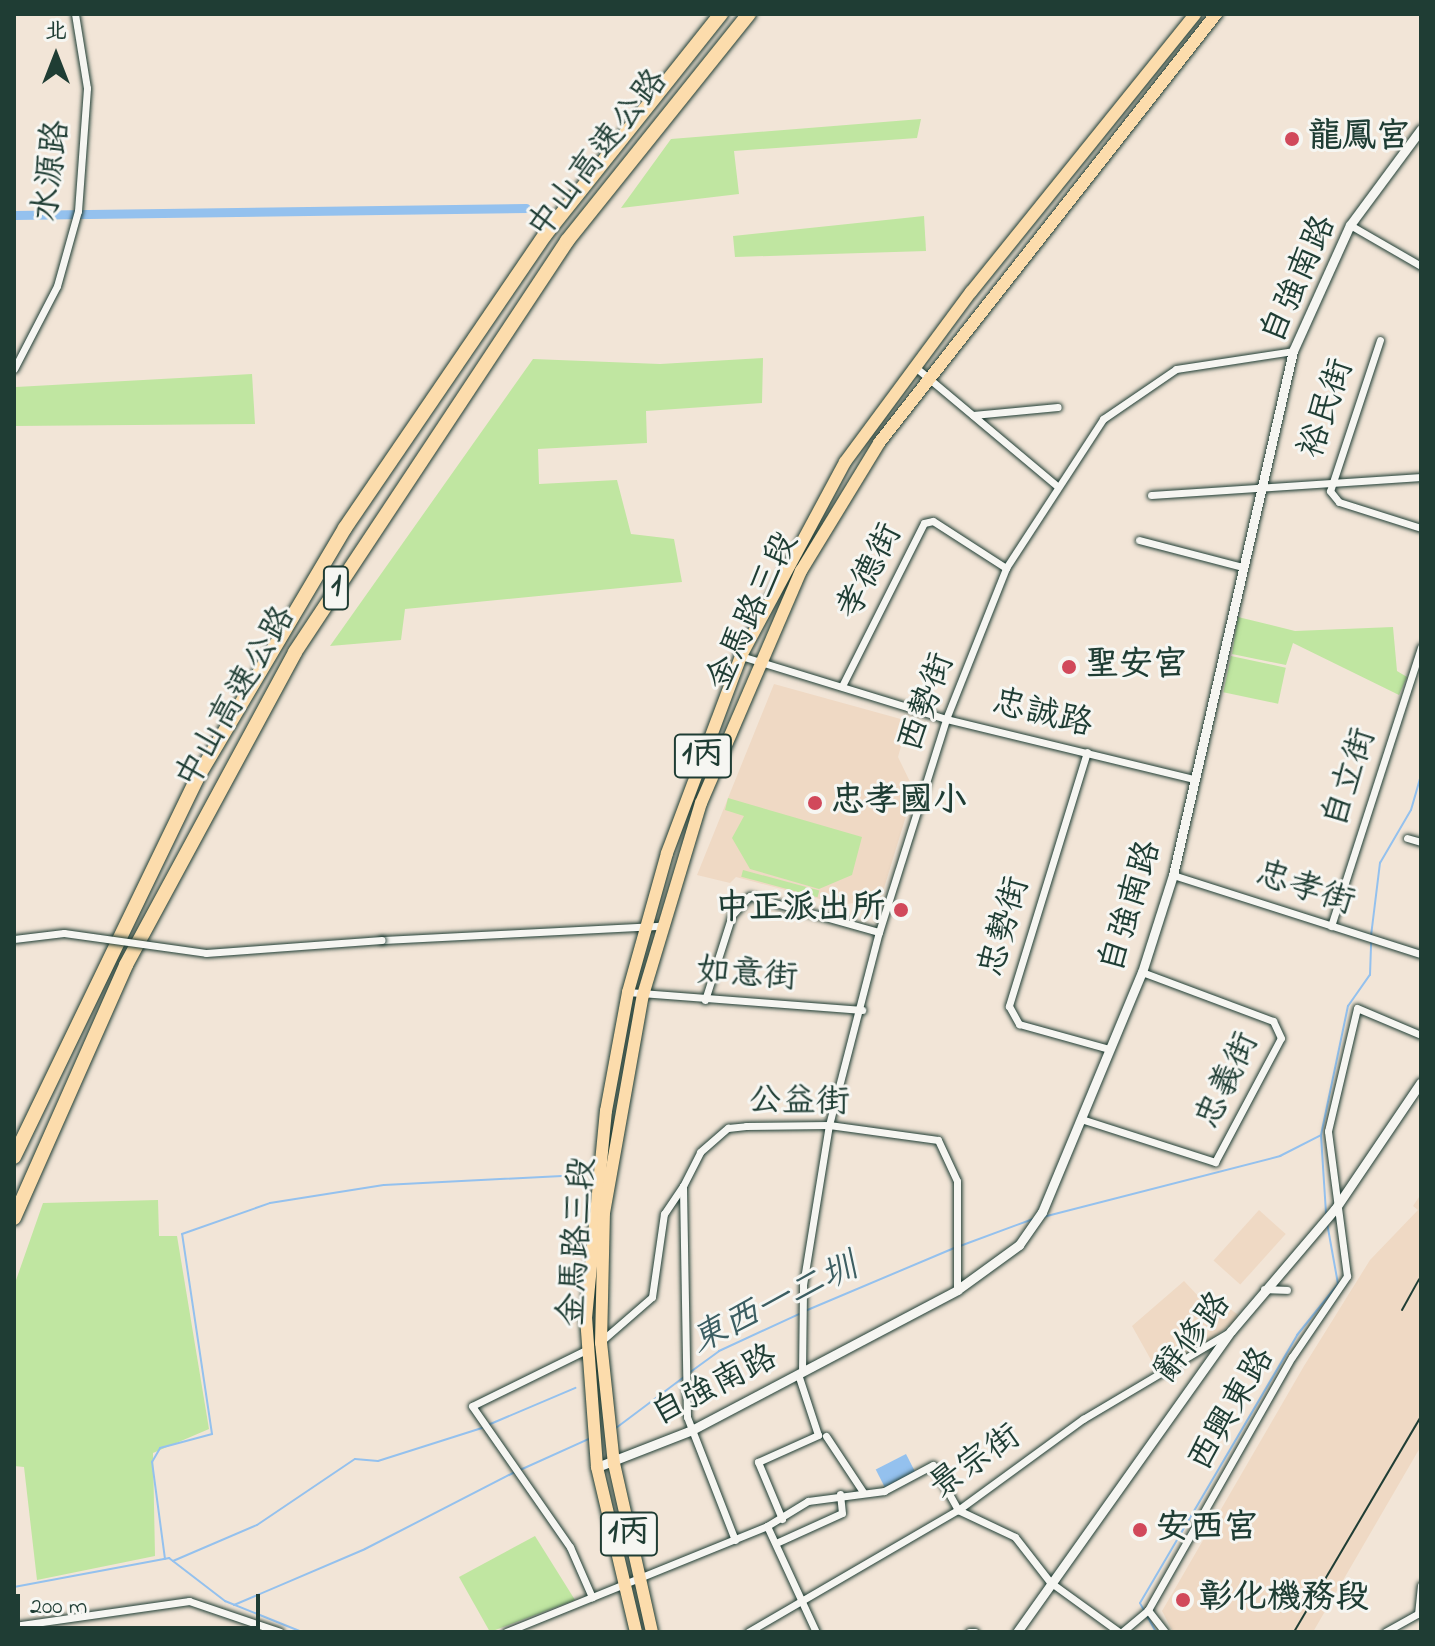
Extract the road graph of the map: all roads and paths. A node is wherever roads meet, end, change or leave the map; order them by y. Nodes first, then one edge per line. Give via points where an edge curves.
1 (75, 14) edge
2 (721, 14) edge
3 (749, 14) edge
4 (1195, 14) edge
5 (1216, 14) edge
6 (1421, 129) edge
7 (1350, 225) junction
8 (1421, 266) edge
9 (1380, 340) dead end
10 (1293, 351) junction
11 (914, 365) junction
12 (14, 369) edge
13 (930, 379) junction
14 (1058, 407) dead end
15 (973, 415) junction
16 (1421, 477) edge
17 (1330, 478) junction
18 (1056, 485) junction
19 (1262, 485) junction
20 (1151, 495) dead end
21 (1421, 528) edge
22 (1139, 540) dead end
23 (1243, 567) junction
24 (1006, 568) junction
25 (1421, 647) edge
26 (741, 656) junction
27 (756, 662) junction
28 (842, 686) junction
29 (946, 719) junction
30 (1087, 752) junction
31 (1194, 779) junction
32 (1407, 838) dead end
33 (1421, 842) edge
34 (1173, 875) junction
35 (645, 924) junction
36 (663, 926) junction
37 (1331, 926) junction
38 (879, 932) junction
39 (14, 939) edge
40 (1421, 954) edge
41 (1142, 972) junction
42 (628, 992) junction
43 (643, 995) junction
44 (705, 1000) junction
45 (862, 1010) junction
46 (1421, 1035) edge
47 (1109, 1049) junction
48 (1421, 1082) edge
49 (1081, 1119) junction
50 (829, 1125) junction
51 (608, 1140) junction
52 (14, 1157) edge
53 (683, 1186) junction
54 (1329, 1214) junction
55 (14, 1218) edge
56 (1264, 1289) junction
57 (957, 1290) junction
58 (1287, 1290) dead end
59 (1231, 1331) junction
60 (601, 1343) junction
61 (586, 1350) junction
62 (800, 1373) junction
63 (692, 1430) junction
64 (822, 1436) junction
65 (614, 1464) junction
66 (597, 1467) junction
67 (863, 1492) junction
68 (840, 1494) junction
69 (958, 1510) junction
70 (782, 1519) junction
71 (767, 1526) junction
72 (735, 1540) junction
73 (776, 1543) junction
74 (640, 1580) junction
75 (1050, 1582) junction
76 (623, 1583) junction
77 (1421, 1585) edge
78 (592, 1597) junction
79 (797, 1603) junction
80 (1148, 1610) junction
81 (1419, 1613) edge
82 (14, 1626) edge
83 (280, 1632) edge
84 (506, 1632) edge
85 (636, 1632) edge
86 (652, 1632) edge
87 (748, 1632) edge
88 (816, 1632) edge
89 (1017, 1632) edge
90 (1120, 1632) edge
91 (1165, 1632) edge
92 (1385, 1632) edge

1 - 12 street, 水源路 via 87,88 78,211 57,286
2 - 52 highway, 中山高速公路 / 1 via 545,235 345,528 196,780
3 - 55 highway, 中山高速公路 / 1 via 567,241 295,652 126,965
4 - 11 main road, 金馬路三段 / 1丙
5 - 13 main road, 金馬路三段 / 1丙
6 - 7 street, 自強南路
7 - 8 street
7 - 10 street, 自強南路
9 - 17 street, 裕民街
10 - 18 street, 西勢街 via 1176,369 1103,419
10 - 19 street, 自強南路
11 - 13 street
11 - 26 main road, 金馬路三段 / 1丙 via 845,462
13 - 15 street
13 - 27 main road, 金馬路三段 / 1丙 via 831,518
14 - 15 street
15 - 18 street
16 - 17 street
17 - 19 street
17 - 21 street, 裕民街 via 1339,502
18 - 24 street, 西勢街
19 - 20 street
19 - 23 street, 自強南路
22 - 23 street
23 - 31 street, 自強南路
24 - 28 street, 孝德街 via 933,521 924,523
24 - 29 street, 西勢街
25 - 37 street, 自立街
26 - 27 street, 忠誠路
26 - 35 main road, 金馬路三段 / 1丙
27 - 28 street, 忠誠路
27 - 36 main road, 金馬路三段 / 1丙
28 - 29 street, 忠誠路
29 - 30 street, 忠誠路
29 - 38 street, 西勢街
30 - 31 street, 忠誠路
30 - 47 street, 忠勢街 via 1009,1006 1019,1024
31 - 34 street, 自強南路
32 - 33 street
34 - 37 street, 忠孝街
34 - 41 street, 自強南路
35 - 36 street
35 - 39 street, bridge via 206,953 64,933
35 - 42 main road, 金馬路三段 / 1丙
36 - 43 main road, 金馬路三段 / 1丙
37 - 40 street, 忠孝街
38 - 44 street via 750,896 732,915
38 - 45 street, 西勢街
41 - 47 street, 自強南路
41 - 49 street, 忠義街 via 1273,1021 1281,1038 1215,1162
42 - 43 street, 如意街
42 - 51 main road, 金馬路三段 / 1丙
43 - 44 street, 如意街
43 - 51 main road, 金馬路三段 / 1丙
44 - 45 street, 如意街
45 - 50 street, 西勢街
46 - 54 street, 西興東路 via 1357,1008 1328,1131
47 - 49 street, 自強南路
48 - 54 street, 辭修路
49 - 57 street, 自強南路 via 1042,1212 1019,1245
50 - 53 street, 公益街 via 728,1128 700,1152
50 - 57 street, 公益街 via 938,1140 946,1149 957,1181
50 - 62 street, 西勢街 via 803,1285
51 - 60 main road, 金馬路三段 / 1丙
51 - 61 main road, 金馬路三段 / 1丙
53 - 60 street via 664,1214 652,1297
53 - 63 street, 公益街
54 - 56 street, 辭修路
54 - 80 street, 西興東路 via 1348,1263 1340,1296 1292,1357
56 - 58 street
56 - 59 street, 辭修路
57 - 62 street, 自強南路
59 - 69 street, 景宗街 via 1083,1419
59 - 75 street, 辭修路
60 - 61 street
60 - 65 main road, 金馬路三段 / 1丙
61 - 66 main road, 金馬路三段 / 1丙
61 - 78 street via 472,1406 477,1423 518,1466 570,1547
62 - 63 street, 自強南路
62 - 64 street, 西勢街
63 - 65 street, 自強南路
63 - 72 street, 公益街
64 - 67 street, 西勢街
64 - 70 street via 758,1462
65 - 66 street, 自強南路
65 - 74 main road, 金馬路三段 / 1丙
66 - 76 main road, 金馬路三段 / 1丙
67 - 68 street
67 - 69 street via 884,1491 933,1465
68 - 70 street via 808,1501
68 - 73 street via 842,1513
69 - 75 street via 1015,1537
69 - 79 street, 景宗街
70 - 71 street
71 - 72 street
71 - 73 street
72 - 74 street
73 - 79 street
74 - 76 street
74 - 86 main road, 金馬路三段 / 1丙
75 - 89 street, 辭修路
75 - 90 street
76 - 78 street
76 - 85 main road, 金馬路三段 / 1丙
77 - 81 street
78 - 84 street
79 - 87 street, 景宗街
79 - 88 street
80 - 90 street
80 - 91 street
81 - 92 street
82 - 83 street via 175,1601

